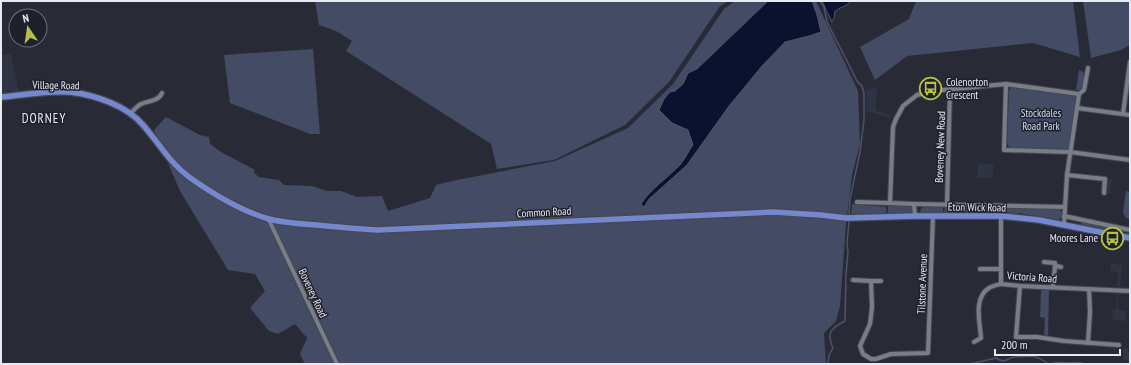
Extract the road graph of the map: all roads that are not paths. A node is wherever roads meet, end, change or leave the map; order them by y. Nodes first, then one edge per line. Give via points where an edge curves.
1 (1130, 62) edge
2 (1088, 68) dead end
3 (1006, 84) junction
4 (950, 90) junction
5 (162, 93) dead end
6 (1079, 94) junction
7 (1, 97) edge
8 (1077, 108) junction
9 (131, 113) junction
10 (1123, 114) junction
11 (1130, 115) edge
12 (1070, 152) junction
13 (1130, 160) edge
14 (1067, 175) junction
15 (1104, 193) dead end
16 (890, 201) junction
17 (857, 202) dead end
18 (914, 204) junction
19 (947, 205) junction
20 (1065, 207) junction
21 (821, 215) joint
22 (915, 216) junction
23 (933, 216) junction
24 (1001, 216) junction
25 (1064, 216) junction
26 (268, 218) junction
27 (279, 221) junction
28 (1064, 224) junction
29 (274, 230) junction
30 (1130, 230) edge
31 (1130, 238) edge
32 (1044, 262) dead end
33 (1055, 266) junction
34 (1061, 267) dead end
35 (980, 269) dead end
36 (1001, 269) junction
37 (853, 280) dead end
38 (872, 281) junction
39 (881, 281) dead end
40 (1001, 284) junction
41 (1020, 286) junction
42 (1053, 287) junction
43 (1088, 289) junction
44 (1130, 291) edge
45 (974, 342) dead end
46 (1088, 343) junction
47 (1119, 345) dead end
48 (337, 364) edge

1 - 10 street
2 - 6 street via 1084,90
3 - 4 street
3 - 6 street
3 - 12 street via 1004,150
4 - 16 street via 933,90 917,95 903,106 893,127
4 - 19 street, Boveney New Road
5 - 9 street via 156,99 139,105
6 - 8 street
7 - 9 main road, Village Road via 70,92 105,101
8 - 10 street
8 - 12 street
9 - 26 main road, Common Road via 166,156 188,176 244,209
10 - 11 street
12 - 13 street
12 - 14 street
14 - 15 street via 1105,179
14 - 20 street
16 - 17 street
16 - 18 street
18 - 19 street
18 - 22 street
19 - 20 street
20 - 25 street
21 - 22 main road, Eton Wick Road via 846,218
21 - 27 main road, Common Road via 773,212 378,230
22 - 23 main road, Eton Wick Road
23 - 24 main road, Eton Wick Road
23 - 38 street, Tilstone Avenue via 928,353 891,354 876,359 863,354 860,346 870,324
24 - 28 main road, Eton Wick Road
24 - 36 street, Victoria Road
25 - 28 street
25 - 30 street
26 - 27 main road, Common Road
26 - 29 street, Boveney Road
27 - 29 street
28 - 31 main road, Eton Wick Road
29 - 48 street, Boveney Road
32 - 33 street via 1055,263
33 - 34 street
33 - 42 street
35 - 36 street
36 - 40 street, Victoria Road
37 - 38 street
38 - 39 street
40 - 41 street, Victoria Road
40 - 45 street via 989,288 981,296 978,307 981,338
41 - 42 street, Victoria Road
41 - 46 street via 1016,337
42 - 43 street, Victoria Road
43 - 44 street, Victoria Road
43 - 46 street
46 - 47 street

